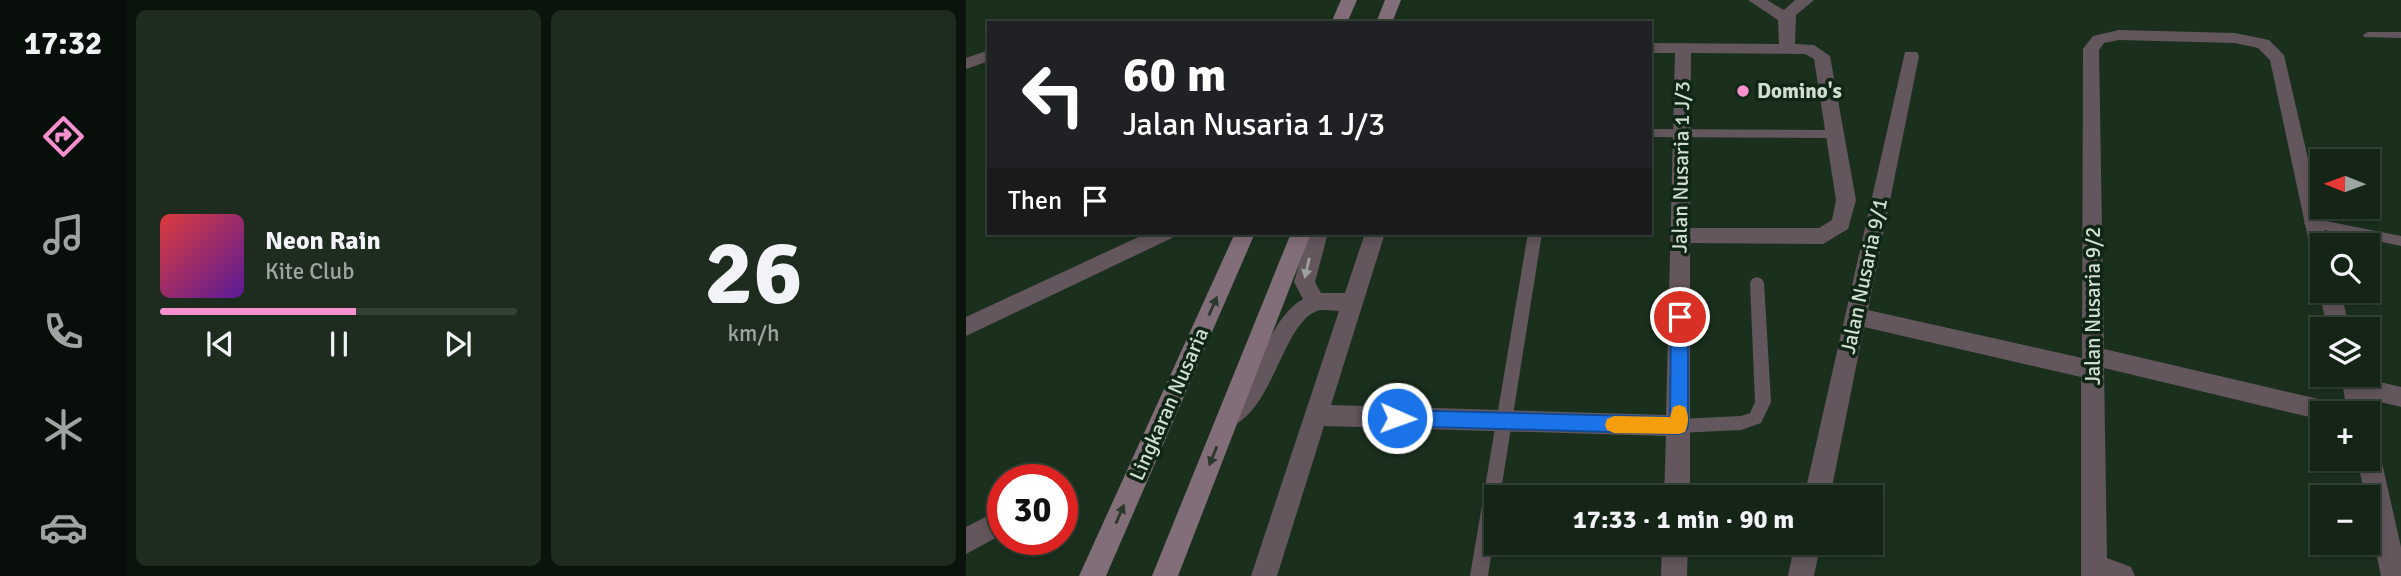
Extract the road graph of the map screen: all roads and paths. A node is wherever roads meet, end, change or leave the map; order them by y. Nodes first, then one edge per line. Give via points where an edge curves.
1 (1349, 0) edge
2 (1393, 0) edge
3 (1756, 0) edge
4 (1805, 0) edge
5 (1784, 17) junction
6 (1340, 21) edge
7 (1385, 21) edge
8 (2368, 34) dead end
9 (2401, 36) edge
10 (1652, 48) edge
11 (1683, 48) junction
12 (1787, 48) junction
13 (987, 56) edge
14 (1911, 56) dead end
15 (966, 64) edge
16 (1652, 133) edge
17 (1683, 133) junction
18 (1835, 134) junction
19 (2311, 223) junction
20 (2314, 233) edge
21 (1161, 235) edge
22 (1244, 235) edge
23 (1300, 235) edge
24 (1317, 235) edge
25 (1374, 235) edge
26 (1535, 235) edge
27 (1681, 235) junction
28 (2401, 241) edge
29 (1756, 283) dead end
30 (1315, 302) junction
31 (1352, 302) junction
32 (1856, 316) junction
33 (966, 327) edge
34 (2093, 363) junction
35 (2372, 387) edge
36 (2401, 397) edge
37 (2310, 408) edge
38 (1316, 415) junction
39 (1228, 418) junction
40 (1506, 423) junction
41 (1679, 426) junction
42 (2372, 471) edge
43 (1677, 485) edge
44 (1820, 485) edge
45 (987, 529) edge
46 (966, 541) edge
47 (1675, 555) edge
48 (1805, 555) edge
49 (2094, 572) edge
50 (1092, 576) edge
51 (1165, 576) edge
52 (1264, 576) edge
53 (1479, 576) edge
54 (1674, 576) edge
55 (1801, 576) edge
56 (2122, 576) edge
57 (2394, 576) edge

1 - 6 main road
2 - 7 main road
3 - 5 street
4 - 5 street
5 - 12 street
8 - 9 lane
10 - 11 street
11 - 12 street
11 - 17 street, Jalan Nusaria 1 J/3
12 - 18 street via 1808,49 1822,56
13 - 15 street
14 - 32 street, Jalan Nusaria 9/1
16 - 17 lane
17 - 18 lane
17 - 27 street, Jalan Nusaria 1 J/3
18 - 27 street via 1846,200 1840,224 1823,236
19 - 20 street
19 - 28 lane
19 - 34 street, Jalan Nusaria 9/2 via 2278,59 2263,44 2209,37 2119,35 2099,39 2091,48
21 - 33 street
50 -> 22 main road, Lingkaran Nusaria
23 - 39 main road
24 -> 30 street via 1304,282
25 - 31 street
26 - 40 lane
27 - 41 street, Jalan Nusaria 1 J/3
29 - 41 lane via 1763,402 1755,418 1741,423
30 - 31 street
30 - 39 street via 1291,322 1254,389
31 - 38 street
32 - 34 street
32 - 44 street, Jalan Nusaria 9/1
34 - 37 street
34 - 49 street, Jalan Nusaria 9/2
35 - 36 street
38 - 40 street
38 - 52 street
39 -> 51 main road
40 - 41 street
40 - 53 lane
41 - 43 street, Jalan Nusaria 1 J/3
42 - 57 street
45 - 46 street
47 - 54 street
48 - 55 street
49 - 56 street

